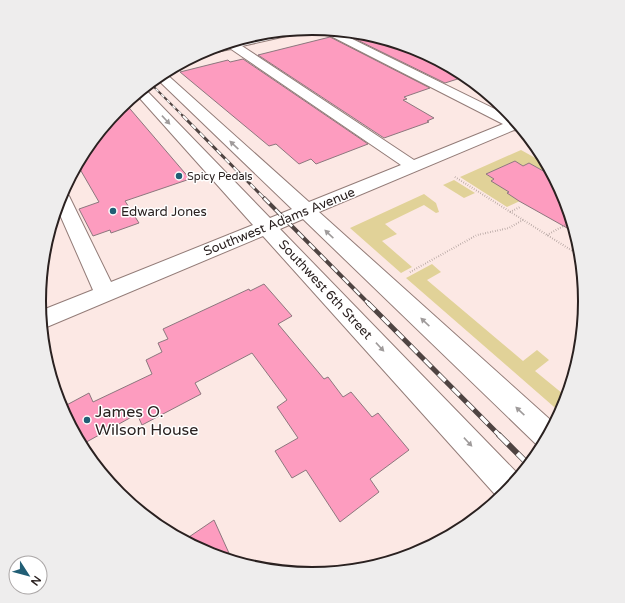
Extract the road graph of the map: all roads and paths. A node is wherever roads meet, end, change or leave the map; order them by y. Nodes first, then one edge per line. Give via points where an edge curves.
1 (339, 37) edge
2 (235, 47) edge
3 (165, 80) edge
4 (144, 95) edge
5 (507, 120) edge
6 (514, 127) edge
7 (412, 166) junction
8 (455, 177) dead end
9 (64, 205) edge
10 (520, 206) dead end
11 (305, 211) junction
12 (510, 212) junction
13 (523, 220) junction
14 (567, 224) dead end
15 (267, 226) junction
16 (547, 235) junction
17 (574, 252) edge
18 (407, 274) dead end
19 (105, 292) junction
20 (47, 317) edge
21 (544, 433) edge
22 (507, 484) edge

1 - 5 street
2 - 7 street
11 -> 3 street
4 -> 15 street, Southwest 6th Street
6 - 7 street, Southwest Adams Avenue
7 - 11 street, Southwest Adams Avenue
8 - 12 path
9 - 19 street
10 - 12 path
11 - 15 street, Southwest Adams Avenue
21 -> 11 street
12 - 13 path
13 - 16 path
13 - 18 path via 509,228 477,235
14 - 16 path
15 - 19 street, Southwest Adams Avenue
15 -> 22 street, Southwest 6th Street
16 - 17 path
19 - 20 street, Southwest Adams Avenue

